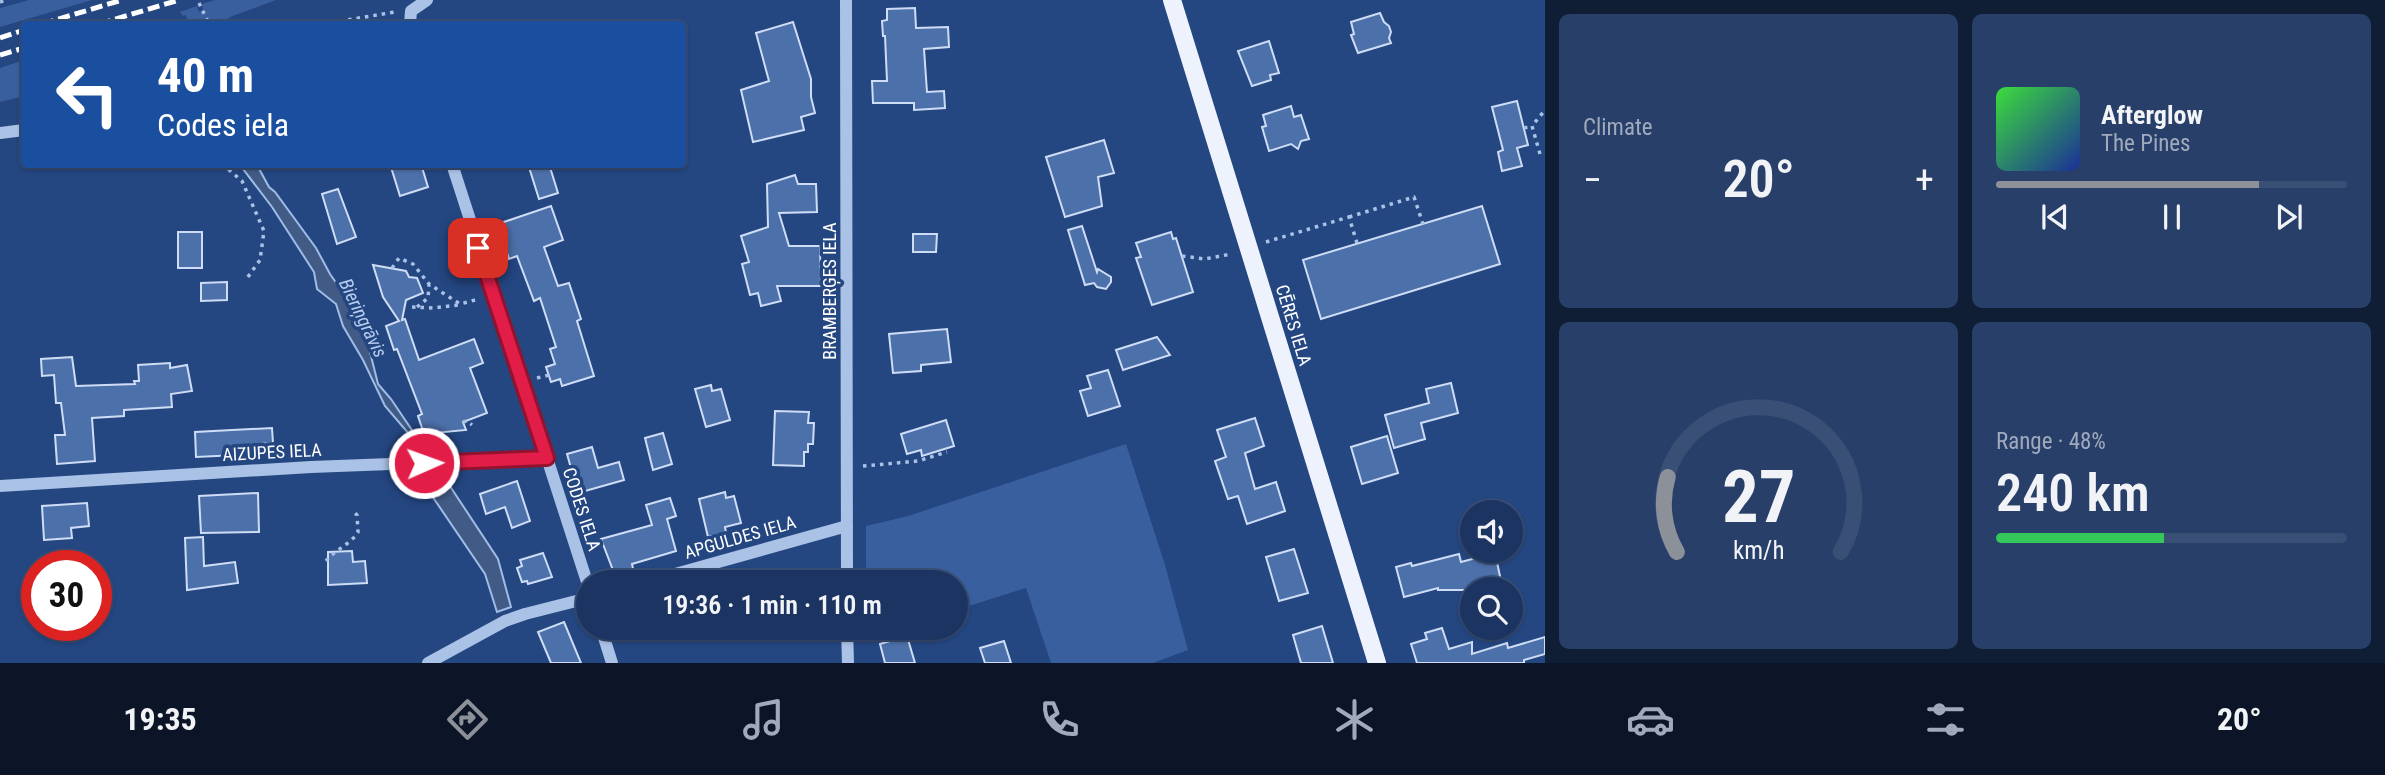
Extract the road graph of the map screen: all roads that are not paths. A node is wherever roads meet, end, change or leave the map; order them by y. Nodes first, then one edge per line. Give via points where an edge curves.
1 (427, 0) edge
2 (846, 0) edge
3 (1172, 0) edge
4 (411, 18) edge
5 (21, 130) edge
6 (0, 133) edge
7 (453, 168) edge
8 (547, 458) junction
9 (0, 486) edge
10 (847, 526) junction
11 (583, 570) edge
12 (690, 570) edge
13 (847, 570) edge
14 (576, 601) edge
15 (605, 640) edge
16 (847, 640) edge
17 (428, 663) edge
18 (612, 663) edge
19 (848, 663) edge
20 (1377, 663) edge

1 - 4 street
2 - 10 street, BRAMBERĢES IELA
3 - 20 main road, CĒRES IELA
5 - 6 street
7 - 8 street, CODES IELA
8 - 9 street, AIZUPES IELA
8 - 11 street, CODES IELA
10 - 12 street, APGULDES IELA
10 - 13 street, BRAMBERĢES IELA
14 - 17 street via 505,621
15 - 18 street
16 - 19 street

